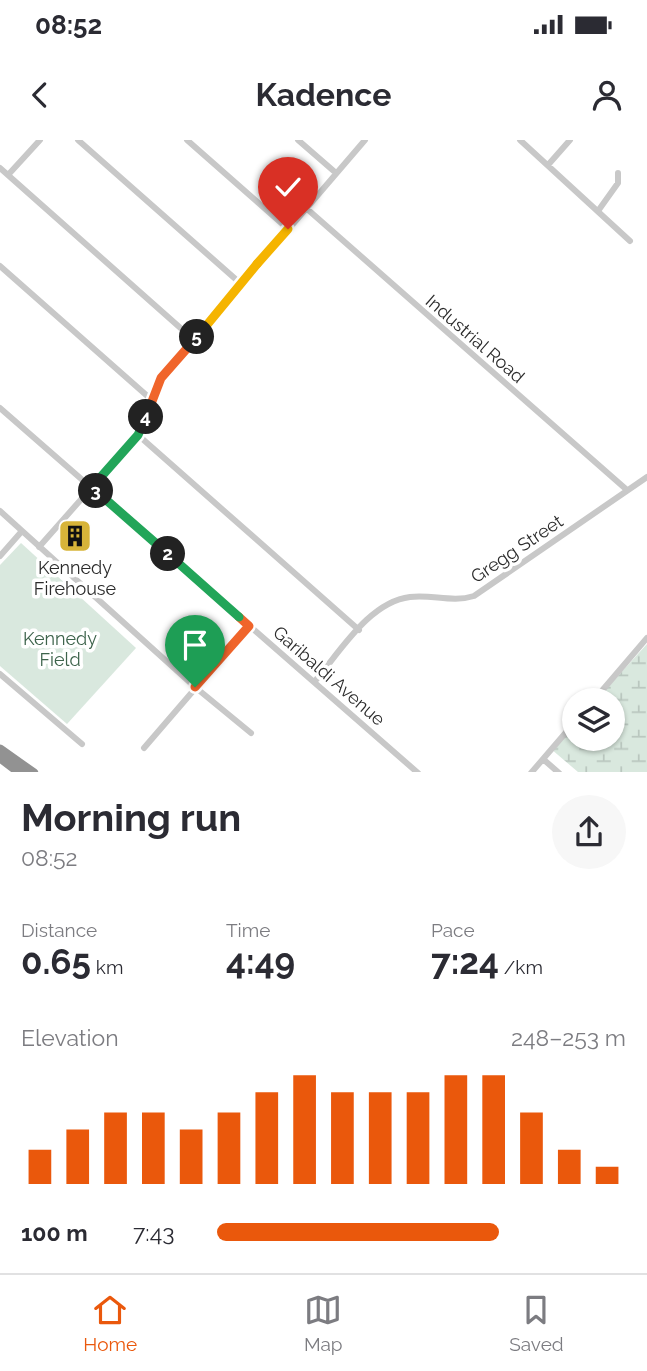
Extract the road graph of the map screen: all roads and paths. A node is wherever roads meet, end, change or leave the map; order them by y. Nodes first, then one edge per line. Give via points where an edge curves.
1 (40, 140) edge
2 (78, 140) edge
3 (187, 140) edge
4 (298, 140) edge
5 (365, 140) edge
6 (520, 140) edge
7 (570, 140) edge
8 (548, 165) junction
9 (0, 168) edge
10 (336, 173) junction
11 (618, 173) dead end
12 (8, 175) junction
13 (306, 208) junction
14 (598, 211) junction
15 (288, 229) junction
16 (630, 241) dead end
17 (0, 266) edge
18 (240, 283) junction
19 (194, 341) junction
20 (153, 401) junction
21 (0, 408) edge
22 (138, 435) junction
23 (647, 477) edge
24 (92, 487) junction
25 (627, 490) junction
26 (0, 511) edge
27 (22, 531) junction
28 (39, 547) junction
29 (0, 556) edge
30 (249, 626) junction
31 (359, 630) junction
32 (647, 638) edge
33 (0, 674) edge
34 (315, 681) junction
35 (195, 687) junction
36 (604, 688) edge
37 (251, 733) dead end
38 (562, 737) edge
39 (82, 744) dead end
40 (144, 748) dead end
41 (0, 749) edge
42 (0, 758) edge
43 (543, 759) junction
44 (20, 772) edge
45 (34, 772) edge
46 (418, 772) edge
47 (531, 772) edge
48 (559, 772) edge

1 - 12 street
2 - 18 street
3 - 15 street
4 - 10 street
5 - 10 street
6 - 8 street
7 - 8 street
8 - 14 street
9 - 12 street
10 - 13 street
11 - 14 street via 618,183
12 - 19 street
13 - 15 street
13 - 25 street, Industrial Road
14 - 16 street
15 - 18 street
17 - 20 street
18 - 19 street
19 - 20 street via 161,378
20 - 22 street
21 - 24 street, Garibaldi Avenue
22 - 24 street
22 - 31 street
23 - 25 street, Gregg Street
24 - 28 street
24 - 30 street, Garibaldi Avenue
25 - 31 street, Gregg Street via 474,596 399,599 381,608
26 - 27 street
27 - 28 street
27 - 29 street
28 - 35 street
30 - 34 street, Garibaldi Avenue
30 - 35 street
31 - 34 street, Gregg Street
32 - 36 street
33 - 39 street
34 - 46 street, Garibaldi Avenue
35 - 37 street
35 - 40 street
38 - 43 street
41 - 45 highway
42 - 44 highway
43 - 47 street
43 - 48 street

